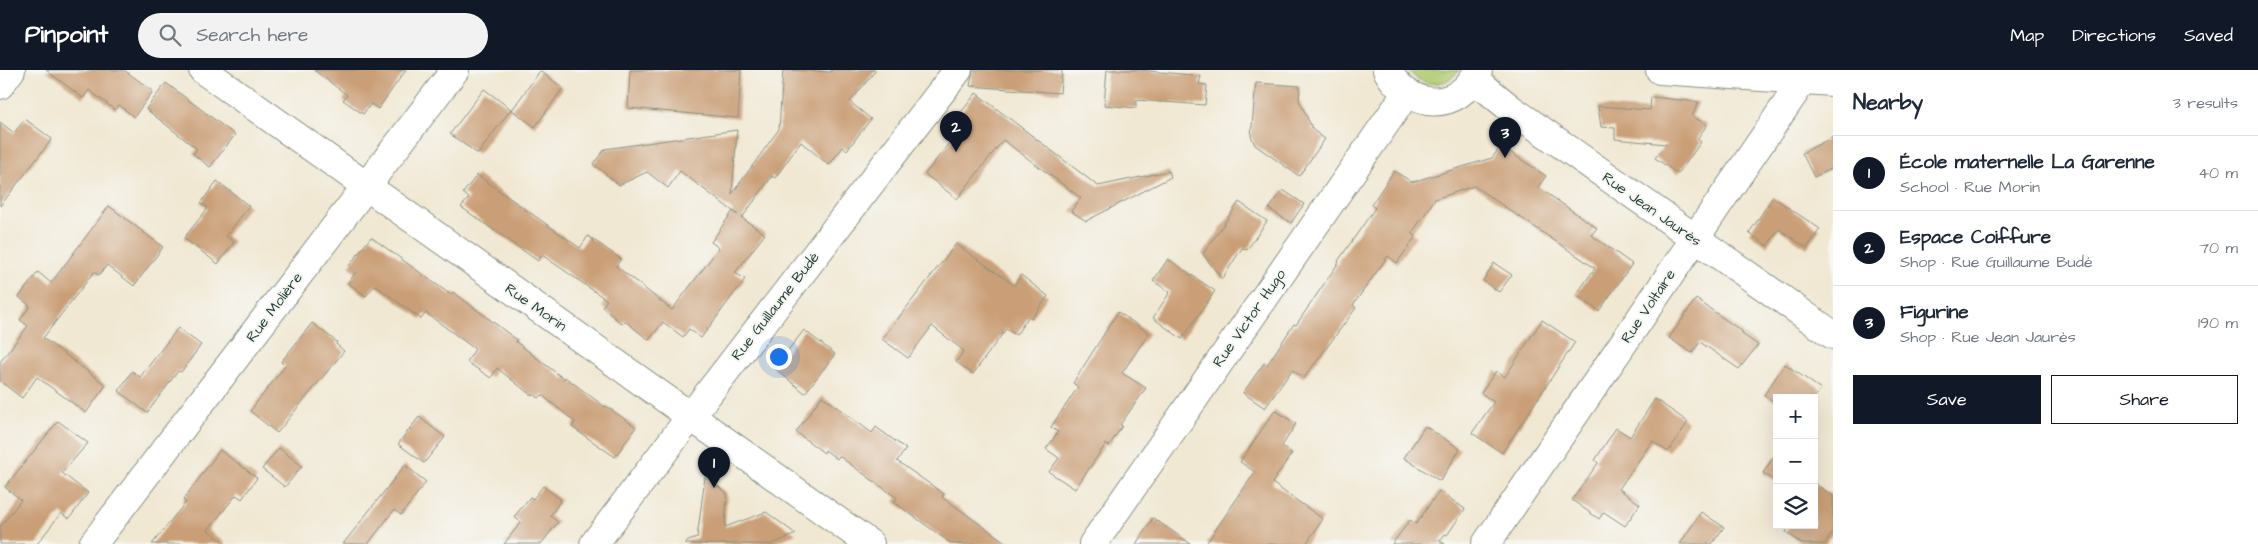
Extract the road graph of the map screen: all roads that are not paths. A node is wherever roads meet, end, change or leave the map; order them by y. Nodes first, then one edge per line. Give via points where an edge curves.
1 (11, 70) edge
2 (203, 70) edge
3 (455, 70) edge
4 (958, 70) edge
5 (1387, 70) edge
6 (1660, 70) edge
7 (1476, 75) edge
8 (1807, 75) edge
9 (1833, 82) edge
10 (0, 85) edge
11 (1406, 94) junction
12 (365, 187) junction
13 (1694, 238) junction
14 (1833, 335) edge
15 (695, 410) junction
16 (93, 544) edge
17 (594, 544) edge
18 (870, 544) edge
19 (1093, 544) edge
20 (1486, 544) edge

1 - 10 street
2 - 12 street, Rue Morin
3 - 12 street, Rue Molière
4 - 15 street, Rue Guillaume Budé
5 - 11 street via 1394,83
6 - 8 street
7 - 11 street via 1463,91 1450,99 1420,100
7 - 13 street, Rue Jean Jaurès via 1511,109
8 - 9 street
8 - 13 street, Rue Voltaire
11 - 19 street, Rue Victor Hugo
12 - 15 street, Rue Morin
12 - 16 street, Rue Molière
13 - 14 street, Rue Jean Jaurès
13 - 20 street, Rue Voltaire
15 - 17 street, Rue Guillaume Budé
15 - 18 street, Rue Morin

